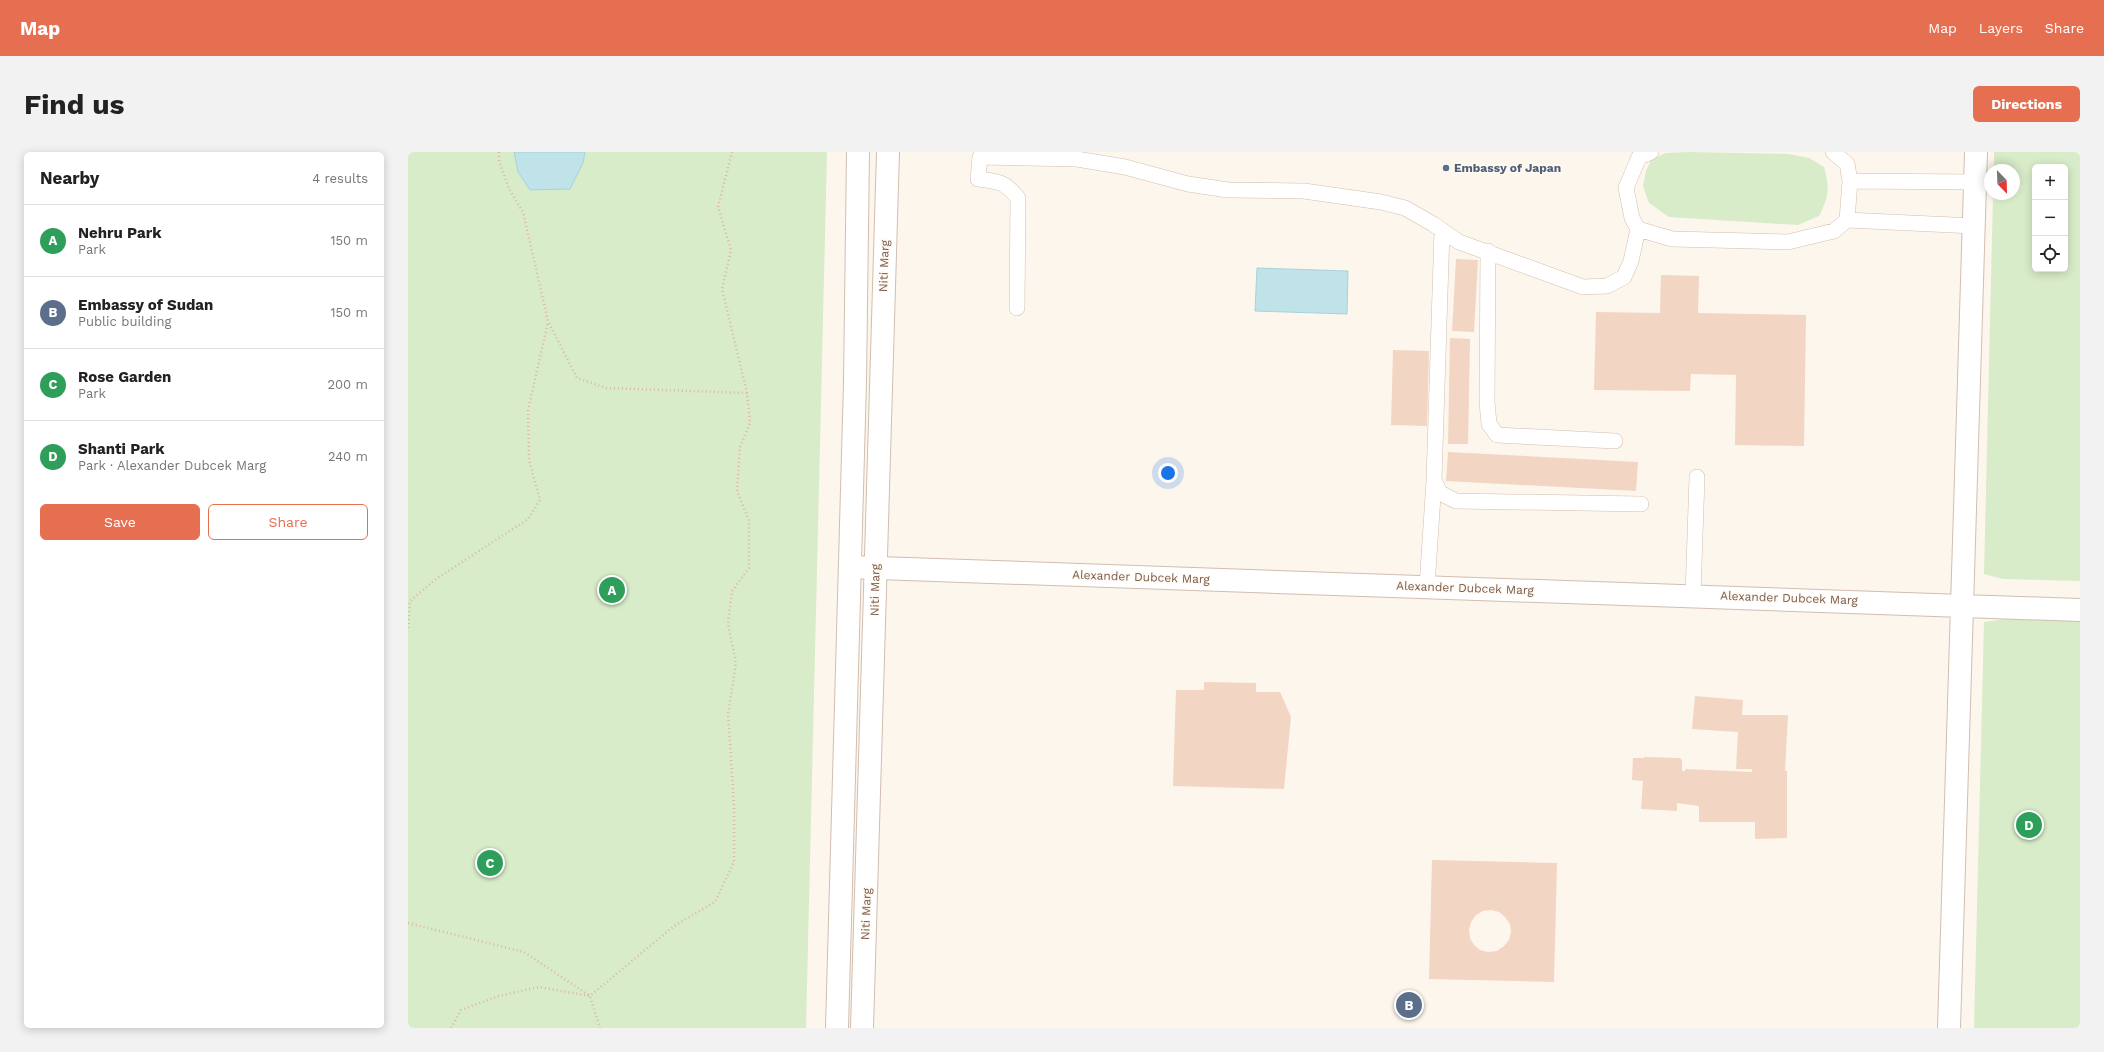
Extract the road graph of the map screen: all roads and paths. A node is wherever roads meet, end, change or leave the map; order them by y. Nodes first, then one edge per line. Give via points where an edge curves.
1 (499, 152) edge
2 (732, 152) edge
3 (858, 152) edge
4 (888, 152) edge
5 (1651, 152) edge
6 (1833, 152) edge
7 (1976, 152) edge
8 (1850, 181) junction
9 (1975, 182) junction
10 (1847, 220) junction
11 (1974, 226) junction
12 (1442, 230) junction
13 (1638, 230) junction
14 (1488, 251) junction
15 (1017, 308) dead end
16 (548, 321) junction
17 (747, 393) junction
18 (1615, 442) dead end
19 (1697, 477) dead end
20 (1434, 480) junction
21 (1641, 504) dead end
22 (850, 567) junction
23 (875, 568) junction
24 (1426, 586) junction
25 (1693, 595) junction
26 (1962, 604) junction
27 (2080, 610) edge
28 (408, 628) edge
29 (408, 923) edge
30 (590, 996) junction
31 (451, 1028) edge
32 (600, 1028) edge
33 (836, 1028) edge
34 (862, 1028) edge
35 (1949, 1028) edge

1 - 16 path via 499,161 509,189 523,212
2 - 17 path via 718,207 731,250 722,290
3 - 22 street
4 - 23 street, Niti Marg
5 - 13 lane via 1639,157 1626,188 1632,218
6 - 8 lane via 1847,164
7 - 9 street
8 - 9 lane
8 - 10 lane
9 - 11 street
10 - 11 lane
10 - 13 lane via 1834,231 1788,242 1672,239
11 - 26 street
12 - 14 lane via 1459,242
12 - 15 lane via 1405,208 1381,202 1304,191 1228,190 1188,184 1125,167 1077,159 980,157 978,179 996,181 1008,186 1018,198
12 - 20 lane
13 - 14 lane via 1631,262 1624,278 1607,286 1583,287
14 - 18 lane via 1489,424 1497,435
16 - 17 path via 577,378 606,388
16 - 28 path via 528,410 529,460 540,500 528,519 436,579 410,601
17 - 30 path via 750,423 740,447 737,491 749,521 749,568 732,591 728,624 736,663 728,714 734,804 734,862 715,902 674,926
19 - 25 lane
20 - 21 lane via 1440,493 1456,501
20 - 24 lane
22 - 23 street, Alexander Dubcek Marg
22 - 33 street
23 - 24 street, Alexander Dubcek Marg
23 - 34 street, Niti Marg
24 - 25 street, Alexander Dubcek Marg
25 - 26 street, Alexander Dubcek Marg
26 - 27 street, Alexander Dubcek Marg
26 - 35 street
29 - 30 path via 524,952
30 - 31 path via 539,987 499,996 461,1010
30 - 32 path

